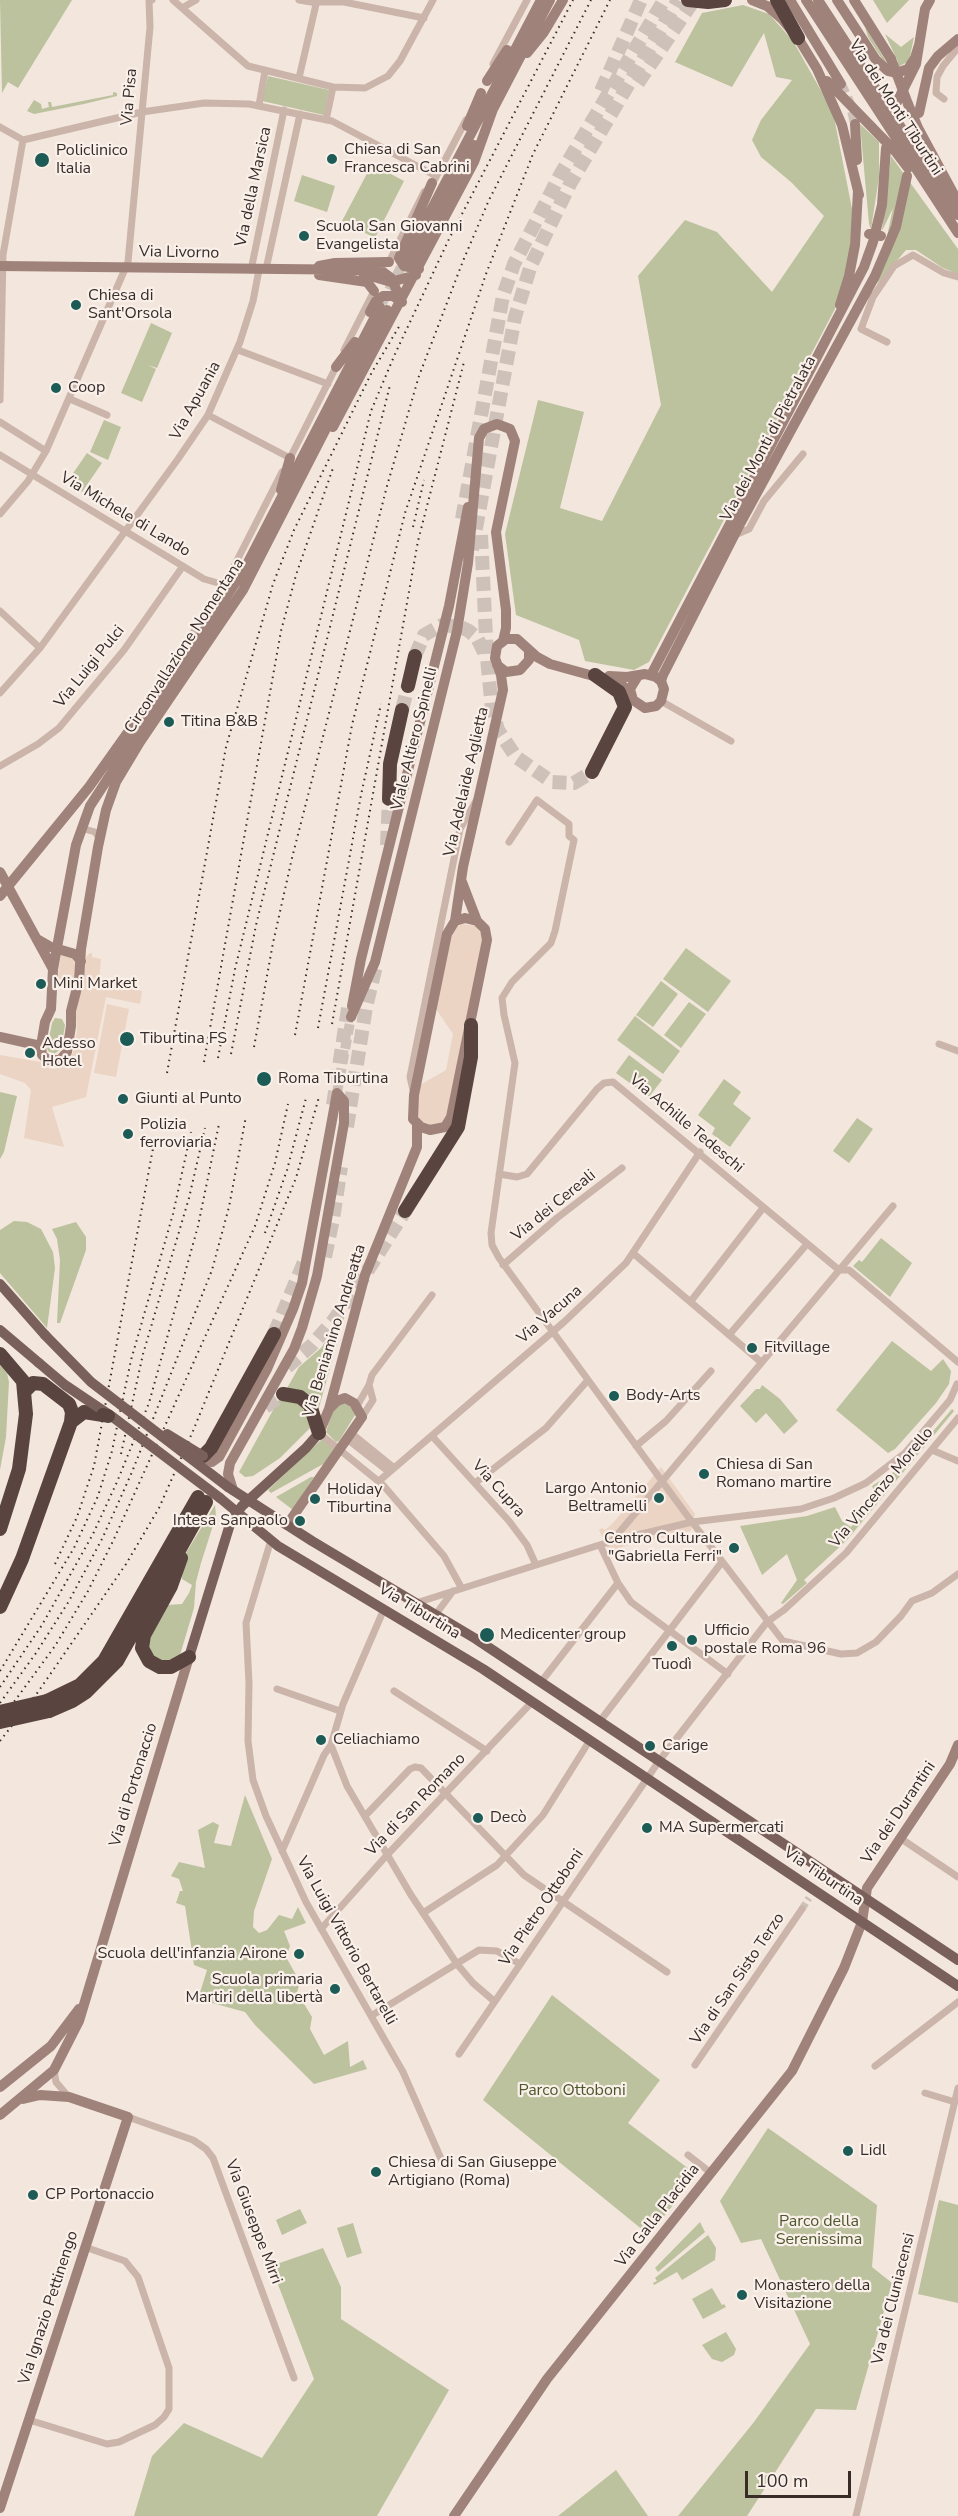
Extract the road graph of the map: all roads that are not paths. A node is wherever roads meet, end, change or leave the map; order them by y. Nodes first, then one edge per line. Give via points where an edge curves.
1 (150, 0) edge
2 (173, 0) edge
3 (196, 0) edge
4 (299, 0) edge
5 (433, 0) edge
6 (527, 0) edge
7 (541, 0) edge
8 (550, 0) edge
9 (563, 0) edge
10 (687, 0) edge
11 (725, 0) edge
12 (752, 0) edge
13 (777, 0) edge
14 (790, 0) edge
15 (806, 0) edge
16 (818, 0) edge
17 (837, 0) edge
18 (845, 0) edge
19 (854, 0) edge
20 (930, 0) edge
21 (317, 1) edge
22 (182, 8) junction
23 (424, 18) junction
24 (798, 38) junction
25 (863, 40) junction
26 (957, 40) edge
27 (919, 45) junction
28 (517, 65) junction
29 (817, 69) junction
30 (265, 71) junction
31 (299, 78) junction
32 (487, 81) junction
33 (842, 84) tunnel mouth
34 (333, 87) junction
35 (481, 93) junction
36 (944, 99) dead end
37 (896, 104) dead end
38 (259, 105) junction
39 (284, 110) junction
40 (142, 112) junction
41 (919, 113) dead end
42 (300, 114) junction
43 (326, 120) junction
44 (855, 124) tunnel mouth
45 (0, 127) edge
46 (23, 140) junction
47 (886, 148) dead end
48 (452, 168) junction
49 (907, 176) dead end
50 (434, 179) junction
51 (859, 199) junction
52 (958, 202) edge
53 (899, 210) junction
54 (956, 224) edge
55 (389, 262) joint
56 (1, 266) edge
57 (413, 266) junction
58 (126, 267) junction
59 (258, 270) junction
60 (301, 271) junction
61 (958, 277) edge
62 (394, 282) junction
63 (374, 291) joint
64 (869, 296) junction
65 (402, 302) junction
66 (826, 340) junction
67 (886, 342) dead end
68 (238, 350) junction
69 (336, 367) junction
70 (328, 384) junction
71 (70, 399) junction
72 (0, 400) edge
73 (107, 415) dead end
74 (208, 415) junction
75 (0, 422) edge
76 (46, 451) junction
77 (314, 453) junction
78 (803, 454) dead end
79 (0, 455) edge
80 (290, 458) junction
81 (32, 474) junction
82 (473, 493) junction
83 (274, 513) junction
84 (0, 514) edge
85 (126, 531) junction
86 (735, 535) junction
87 (183, 566) junction
88 (204, 579) junction
89 (227, 580) junction
90 (217, 596) junction
91 (449, 606) junction
92 (461, 609) junction
93 (506, 610) junction
94 (0, 611) edge
95 (445, 622) junction
96 (458, 624) junction
97 (517, 639) junction
98 (503, 641) junction
99 (40, 648) junction
100 (529, 650) junction
101 (415, 656) tunnel mouth
102 (550, 664) junction
103 (497, 665) junction
104 (523, 668) junction
105 (595, 675) junction
106 (651, 675) junction
107 (638, 676) junction
108 (171, 681) junction
109 (661, 681) junction
110 (408, 686) tunnel mouth
111 (503, 690) junction
112 (0, 693) edge
113 (630, 693) junction
114 (661, 700) junction
115 (402, 710) tunnel mouth
116 (140, 716) junction
117 (731, 741) dead end
118 (0, 766) edge
119 (592, 772) tunnel mouth
120 (479, 797) junction
121 (389, 799) tunnel mouth
122 (81, 828) junction
123 (100, 839) junction
124 (509, 842) dead end
125 (387, 857) junction
126 (400, 860) junction
127 (383, 871) junction
128 (0, 872) edge
129 (396, 874) junction
130 (462, 880) junction
131 (8, 887) junction
132 (0, 896) edge
133 (455, 921) junction
134 (477, 921) junction
135 (37, 939) junction
136 (57, 950) junction
137 (438, 956) junction
138 (81, 962) junction
139 (53, 969) junction
140 (50, 1013) junction
141 (71, 1019) junction
142 (471, 1024) junction
143 (0, 1037) edge
144 (939, 1044) dead end
145 (41, 1046) junction
146 (958, 1051) edge
147 (417, 1124) junction
148 (433, 1131) junction
149 (417, 1147) junction
150 (700, 1152) junction
151 (622, 1168) dead end
152 (499, 1174) junction
153 (317, 1200) junction
154 (331, 1202) junction
155 (893, 1206) dead end
156 (764, 1208) junction
157 (405, 1211) tunnel mouth
158 (315, 1214) junction
159 (328, 1217) junction
160 (807, 1244) junction
161 (634, 1254) junction
162 (503, 1265) junction
163 (839, 1270) junction
164 (0, 1284) edge
165 (432, 1296) dead end
166 (691, 1301) junction
167 (0, 1330) edge
168 (553, 1331) junction
169 (274, 1334) tunnel mouth
170 (729, 1335) junction
171 (0, 1354) edge
172 (956, 1361) edge
173 (761, 1362) junction
174 (958, 1370) edge
175 (711, 1371) dead end
176 (958, 1377) edge
177 (337, 1378) junction
178 (588, 1380) junction
179 (261, 1381) junction
180 (369, 1385) junction
181 (958, 1385) edge
182 (29, 1387) junction
183 (278, 1391) junction
184 (255, 1392) junction
185 (342, 1398) junction
186 (266, 1401) junction
187 (357, 1406) junction
188 (329, 1409) junction
189 (108, 1416) junction
190 (362, 1417) junction
191 (138, 1418) junction
192 (958, 1418) edge
193 (71, 1422) junction
194 (319, 1433) junction
195 (349, 1436) junction
196 (432, 1436) junction
197 (636, 1446) junction
198 (339, 1450) junction
199 (932, 1450) junction
200 (211, 1453) junction
201 (958, 1461) edge
202 (391, 1469) junction
203 (379, 1481) junction
204 (662, 1481) junction
205 (475, 1483) junction
206 (230, 1487) junction
207 (249, 1499) junction
208 (236, 1513) junction
209 (692, 1522) junction
210 (287, 1525) junction
211 (0, 1529) edge
212 (185, 1538) junction
213 (271, 1540) junction
214 (612, 1541) junction
215 (600, 1545) junction
216 (722, 1562) junction
217 (536, 1565) junction
218 (958, 1574) edge
219 (618, 1583) junction
220 (458, 1588) junction
221 (416, 1603) junction
222 (0, 1607) edge
223 (384, 1609) junction
224 (436, 1614) junction
225 (767, 1622) junction
226 (669, 1630) junction
227 (189, 1657) junction
228 (728, 1674) junction
229 (541, 1682) junction
230 (277, 1689) dead end
231 (394, 1691) dead end
232 (532, 1702) junction
233 (48, 1706) junction
234 (340, 1711) junction
235 (0, 1712) edge
236 (600, 1721) junction
237 (0, 1722) edge
238 (590, 1740) junction
239 (331, 1745) junction
240 (958, 1745) edge
241 (487, 1751) junction
242 (659, 1761) junction
243 (647, 1778) junction
244 (446, 1793) junction
245 (365, 1816) junction
246 (900, 1838) junction
247 (282, 1851) junction
248 (387, 1855) junction
249 (504, 1857) junction
250 (958, 1876) edge
251 (864, 1897) junction
252 (561, 1902) junction
253 (802, 1909) tunnel mouth
254 (423, 1913) junction
255 (862, 1922) junction
256 (321, 1929) junction
257 (958, 1959) edge
258 (457, 1964) junction
259 (520, 1965) junction
260 (668, 1972) dead end
261 (958, 1986) edge
262 (495, 2001) junction
263 (958, 2002) edge
264 (83, 2004) junction
265 (371, 2016) junction
266 (46, 2050) junction
267 (459, 2054) dead end
268 (695, 2065) dead end
269 (875, 2066) dead end
270 (56, 2067) junction
271 (0, 2087) edge
272 (958, 2091) edge
273 (925, 2093) dead end
274 (69, 2097) junction
275 (23, 2099) junction
276 (955, 2102) junction
277 (0, 2115) edge
278 (128, 2117) junction
279 (688, 2155) dead end
280 (442, 2161) dead end
281 (711, 2173) junction
282 (85, 2247) junction
283 (294, 2378) dead end
284 (28, 2420) junction
285 (0, 2508) edge
286 (454, 2516) edge
287 (856, 2516) edge

1 - 40 street, Via Pisa
2 - 22 street
3 - 22 street
4 - 21 street
5 - 23 street
6 - 32 street
7 - 32 street
7 - 48 street
8 - 28 street
9 - 28 street
10 - 11 highway
12 - 24 street via 771,8
13 - 24 highway
14 - 33 street
15 - 54 street, Via dei Monti Tiburtini
16 - 54 street, Via dei Monti Tiburtini
17 - 25 street
18 - 25 street
19 - 52 street, bridge via 891,59 918,128
20 - 27 street
21 - 23 street via 351,3
21 - 31 street
22 - 30 street via 243,63
23 - 34 street via 399,64 386,78 365,88
24 - 29 street
25 - 27 street via 881,66 894,73 909,68
26 - 36 street via 957,49 937,77 936,93
26 - 41 street via 929,68
27 - 37 street via 914,70
28 - 57 street via 493,109 474,162
29 - 51 street via 842,125
29 - 54 street via 895,151
30 - 31 street
30 - 38 street
31 - 34 street
32 - 35 street
34 - 43 street
35 - 48 street
35 - 50 street
38 - 39 street
38 - 40 street via 214,102
39 - 42 street
39 - 59 street, Via della Marsica
40 - 46 street
40 - 58 street, Via Pisa
42 - 43 street
42 - 59 street, Via della Marsica
43 - 50 street via 385,147
44 - 51 street
45 - 46 street
46 - 56 street
47 - 66 street, Via dei Monti di Pietralata via 882,205 871,251
48 - 57 street
49 - 53 street, Via dei Monti di Pietralata
50 - 55 street via 420,197
50 - 57 street via 399,256 404,266
51 - 53 street, Via dei Monti di Pietralata, bridge via 869,234 881,236 888,231
51 - 66 street, Via dei Monti di Pietralata via 849,276
53 - 64 street, Via dei Monti di Pietralata
55 - 60 street via 335,263
56 - 58 street, Via Livorno
56 - 72 street
57 - 62 street
57 - 65 street
58 - 59 street, Via Livorno
58 - 71 street, Via Pisa
59 - 60 street, Via Livorno
59 - 68 street, Via Apuania
60 - 62 street, Via Livorno via 358,272
60 - 63 street via 367,282
61 - 64 street via 913,255 894,266
62 - 65 street
63 - 69 street, Circonvallazione Nomentana
64 - 67 street via 861,329
64 - 86 street, Via dei Monti di Pietralata via 813,387
65 - 69 street via 388,295 377,300 351,350
65 - 77 street via 342,415
66 - 106 street, Via dei Monti di Pietralata
68 - 70 street
68 - 74 street, Via Apuania
69 - 70 street, Circonvallazione Nomentana
70 - 80 street, Circonvallazione Nomentana
71 - 73 street
71 - 76 street, Via Pisa
74 - 80 street
74 - 85 street, Via Apuania
75 - 76 street
76 - 81 street, Via Pisa
77 - 83 street, Circonvallazione Nomentana via 383,309
77 - 123 street, Circonvallazione Nomentana via 243,590 122,770 108,803
78 - 86 street via 764,501 749,529
79 - 81 street, Via Michele di Lando
80 - 83 street
80 - 89 street, Circonvallazione Nomentana
81 - 84 street, Via Pisa
81 - 85 street, Via Michele di Lando
82 - 91 street, Viale Altiero Spinelli
82 - 92 street, Viale Altiero Spinelli
82 - 93 street, Viale Altiero Spinelli via 480,435 492,424 505,426 515,441 496,532
83 - 108 street, Circonvallazione Nomentana via 235,584
85 - 87 street, Via Michele di Lando
85 - 99 street, Via Apuania
86 - 109 street, Via dei Monti di Pietralata
87 - 88 street, Via Michele di Lando
87 - 118 street, Via Luigi Pulci via 124,650 59,728
88 - 89 street via 218,583
88 - 90 street
89 - 90 street, Circonvallazione Nomentana
90 - 116 street, Circonvallazione Nomentana
91 - 92 street
91 - 95 street, Viale Altiero Spinelli
92 - 96 street, Viale Altiero Spinelli
93 - 97 street, Viale Altiero Spinelli
93 - 98 street, Viale Altiero Spinelli
94 - 99 street
95 - 96 street via 452,620
95 - 125 street, Viale Altiero Spinelli
96 - 126 street, Viale Altiero Spinelli
97 - 98 street
97 - 100 street
98 - 103 street via 495,650
99 - 112 street, Via Apuania
100 - 102 street
100 - 104 street via 529,660
101 - 110 highway
102 - 104 street
102 - 105 street
103 - 104 street via 506,672
103 - 111 street, Via Adelaide Aglietta
104 - 111 street, Via Adelaide Aglietta
105 - 107 street
105 - 113 street via 620,684
105 - 119 highway via 619,692 626,706
106 - 107 street
106 - 109 street
107 - 113 street
108 - 116 street, Circonvallazione Nomentana
108 - 122 street, Circonvallazione Nomentana via 100,788
109 - 114 street
111 - 120 street, Via Adelaide Aglietta
113 - 114 street via 645,708
114 - 117 street
115 - 121 highway via 390,764
116 - 131 street, Circonvallazione Nomentana
120 - 130 street, Via Adelaide Aglietta
120 - 137 street via 460,829
122 - 123 street via 95,831
122 - 136 street, Circonvallazione Nomentana
123 - 138 street, Circonvallazione Nomentana
124 - 152 street via 537,800 569,824 569,836 574,840 550,943 502,998 514,1072
125 - 126 street
125 - 127 street, Viale Altiero Spinelli
126 - 129 street, Viale Altiero Spinelli
127 - 129 street
127 - 129 street, Viale Altiero Spinelli via 351,1017 375,962
128 - 131 street
130 - 133 street, Via Adelaide Aglietta
130 - 134 street, Via Adelaide Aglietta
131 - 132 street, Circonvallazione Nomentana
131 - 135 street
133 - 134 street
133 - 137 street, Via Adelaide Aglietta
134 - 142 street, Via Adelaide Aglietta via 488,940
135 - 136 street
135 - 139 street
136 - 138 street via 73,954
136 - 139 street, Circonvallazione Nomentana
137 - 147 street, Via Beniamino Andreatta via 414,1095 412,1115
138 - 141 street, Circonvallazione Nomentana
139 - 140 street, Circonvallazione Nomentana
140 - 141 street via 62,1011
140 - 145 street, Circonvallazione Nomentana
141 - 145 street, Circonvallazione Nomentana via 63,1058 45,1058
142 - 148 street, Via Beniamino Andreatta via 452,1117 445,1127
142 - 157 highway via 471,1057 458,1127
143 - 145 street
144 - 146 street
147 - 148 street
147 - 149 street, Via Beniamino Andreatta
148 - 149 street, Via Beniamino Andreatta
149 - 177 street, Via Beniamino Andreatta via 363,1279
150 - 152 street, Via Achille Tedeschi via 618,1084 610,1082 597,1089 527,1174
150 - 156 street, Via Achille Tedeschi
150 - 161 street, Via Vacuna
151 - 162 street, Via dei Cereali
152 - 162 street via 490,1236
153 - 154 street
153 - 154 street via 338,1093 344,1101 344,1123
153 - 158 street
154 - 159 street
155 - 163 street
156 - 160 street, Via Achille Tedeschi
156 - 166 street
158 - 159 street via 321,1212
158 - 179 street via 294,1308
159 - 183 street via 317,1276
160 - 163 street, Via Achille Tedeschi
160 - 170 street
161 - 166 street
161 - 168 street, Via Vacuna
162 - 168 street
163 - 172 street via 849,1270
163 - 173 street
164 - 191 main road, Via Tiburtina, bridge via 83,1375
165 - 180 street via 372,1375
166 - 170 street
167 - 189 main road, Via Tiburtina, bridge
168 - 178 street
168 - 196 street, Via Vacuna
169 - 200 highway
170 - 173 street
171 - 182 highway
172 - 174 street
173 - 204 street
175 - 197 street via 666,1421
176 - 181 street
177 - 185 street
177 - 188 street, Via Beniamino Andreatta
178 - 197 street
178 - 205 street via 539,1435
179 - 183 street
179 - 184 street
180 - 187 street
180 - 190 street via 374,1400
181 - 209 street via 909,1449 859,1487 801,1509
182 - 193 highway via 44,1384 70,1407
182 - 211 highway via 21,1463
183 - 186 street
183 - 194 highway via 300,1397 310,1405
184 - 186 street
184 - 200 street
185 - 187 street
185 - 188 street
186 - 206 street via 229,1465
187 - 190 street
188 - 194 street, Via Beniamino Andreatta
189 - 193 highway via 84,1412
189 - 208 main road, Via Tiburtina, bridge
190 - 195 street
191 - 200 main road, bridge
191 - 206 main road, Via Tiburtina, bridge
192 - 199 street, Via Vincenzo Morello
193 - 222 highway
194 - 198 street
194 - 207 main road, Via Beniamino Andreatta
195 - 198 street
195 - 202 street
196 - 202 street, Via Vacuna
196 - 205 street, Via Cupra
197 - 204 street
198 - 203 street
198 - 210 street
199 - 201 street
199 - 225 street, Via Vincenzo Morello via 846,1553
202 - 203 street, Via Vacuna
203 - 220 street via 444,1556
204 - 209 street
204 - 214 street
205 - 217 street, Via Cupra via 517,1531
206 - 207 main road, Via Tiburtina
207 - 208 main road
207 - 210 main road, Via Tiburtina
208 - 213 main road, Via Tiburtina
208 - 227 main road, Via di Portonaccio via 227,1528
209 - 214 street
209 - 216 street
210 - 221 main road, Via Tiburtina
212 - 227 highway via 174,1581 142,1645 149,1661 160,1667 174,1666
212 - 233 highway via 110,1670 77,1698
212 - 233 highway via 202,1499 104,1661 80,1685
213 - 223 main road, Via Tiburtina
213 - 247 street, Via Luigi Vittorio Bertarelli via 246,1620 248,1736 254,1784
214 - 215 street
215 - 217 street
215 - 219 street
216 - 225 street
216 - 226 street
217 - 220 street
218 - 225 street via 932,1593 912,1600 876,1642 857,1653 841,1654 788,1644
219 - 226 street via 631,1602
219 - 229 street
220 - 221 street
220 - 224 street
221 - 224 main road, Via Tiburtina
223 - 232 main road, Via Tiburtina via 452,1648
223 - 234 street
224 - 229 main road, Via Tiburtina
225 - 228 street, Via Vincenzo Morello
226 - 228 street
226 - 236 street
227 - 264 street, Via di Portonaccio
228 - 242 street, Via Vincenzo Morello
229 - 236 main road, Via Tiburtina
230 - 234 street
231 - 241 street
232 - 238 main road, Via Tiburtina
232 - 241 street, Via di San Romano
233 - 235 highway, bridge
233 - 237 highway, bridge
234 - 239 street
236 - 242 main road, Via Tiburtina
238 - 243 main road, Via Tiburtina
238 - 249 street via 543,1815
239 - 245 street via 344,1781
239 - 247 street
240 - 246 street, Via dei Durantini via 950,1764
241 - 244 street, Via di San Romano
242 - 243 street
242 - 251 main road, Via Tiburtina
243 - 252 street, Via Pietro Ottoboni
243 - 255 main road, Via Tiburtina via 812,1894
244 - 245 street via 423,1769 415,1767
244 - 248 street, Via di San Romano
244 - 249 street
245 - 248 street
246 - 250 street
246 - 251 street, Via dei Durantini
247 - 256 street, Via Luigi Vittorio Bertarelli
248 - 254 street
248 - 256 street, Via di San Romano
249 - 252 street
249 - 254 street
251 - 255 street, Via Tiburtina
251 - 257 main road, Via Tiburtina
252 - 259 street, Via Pietro Ottoboni
252 - 260 street
253 - 268 street, Via di San Sisto Terzo
254 - 258 street
255 - 261 main road, Via Tiburtina
255 - 281 street, Via Galla Placidia via 796,2065
256 - 265 street, Via Luigi Vittorio Bertarelli
258 - 259 street via 486,1949 501,1952
258 - 262 street
258 - 265 street
259 - 262 street, Via Pietro Ottoboni
262 - 267 street, Via Pietro Ottoboni
263 - 269 street
264 - 266 street
264 - 270 street, Via di Portonaccio via 80,2021
265 - 280 street, Via Luigi Vittorio Bertarelli via 403,2072
266 - 270 street via 54,2055
266 - 271 street
270 - 274 street via 58,2086
270 - 275 street
272 - 276 street, Via dei Cluniacensi
273 - 276 street
274 - 275 street, Via Giuseppe Mirri via 40,2095
274 - 278 street, Via Giuseppe Mirri
275 - 277 street
276 - 287 street, Via dei Cluniacensi
278 - 282 street, Via Ignazio Pettinengo
278 - 283 street, Via Giuseppe Mirri via 197,2142 213,2158
279 - 281 street
281 - 286 street, Via Galla Placidia via 547,2379
282 - 284 street, Via Ignazio Pettinengo
282 - 284 street via 125,2261 138,2277 170,2368 169,2409 155,2425 107,2444
284 - 285 street, Via Ignazio Pettinengo

